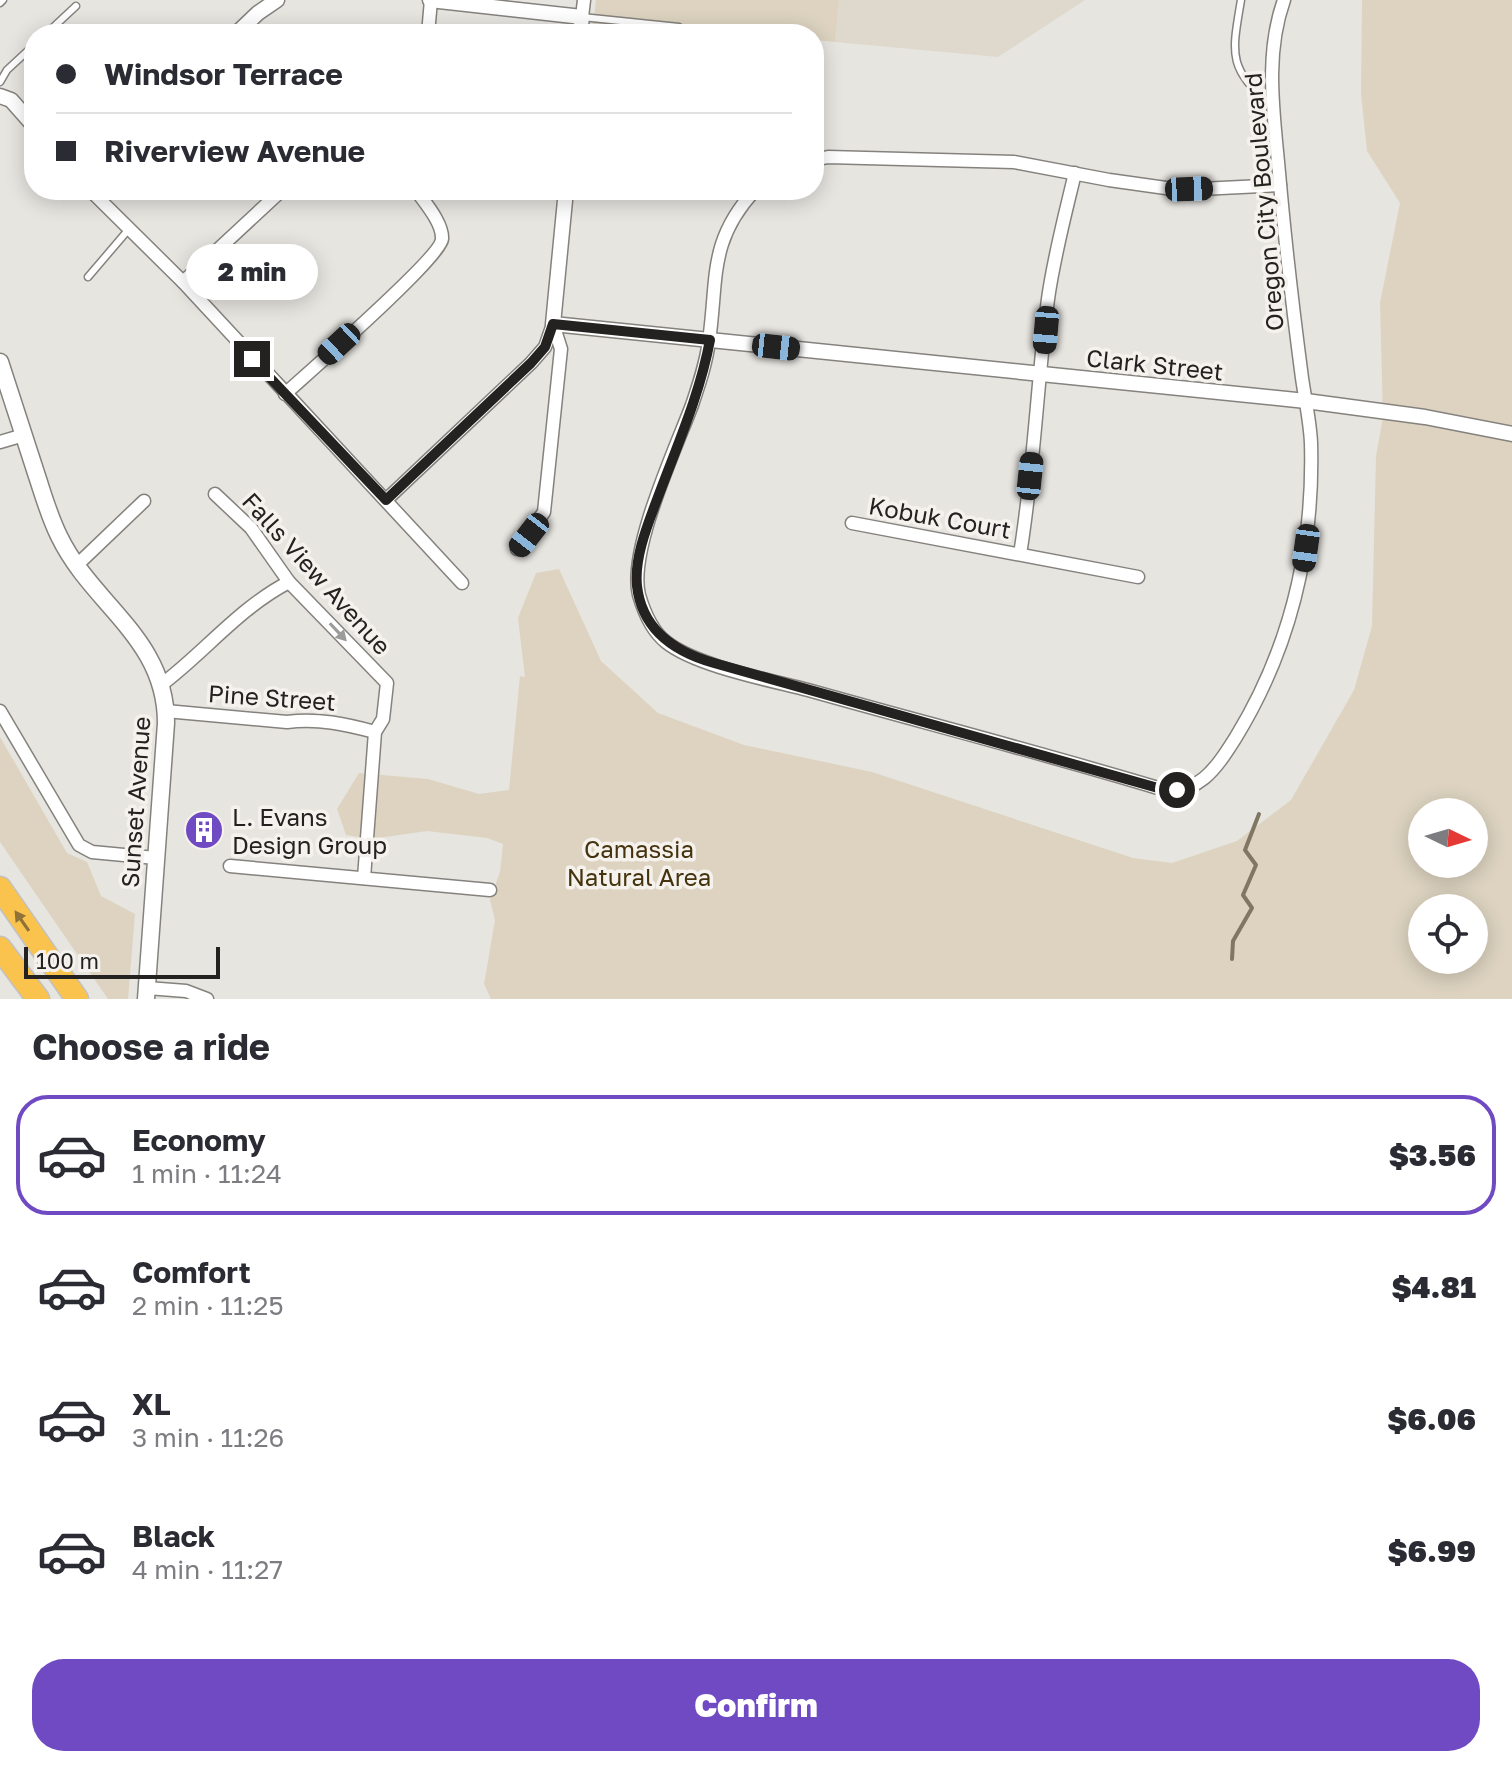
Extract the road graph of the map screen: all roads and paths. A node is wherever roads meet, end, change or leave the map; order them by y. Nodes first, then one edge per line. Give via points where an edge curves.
1 (277, 0) edge
2 (430, 0) edge
3 (584, 0) edge
4 (1241, 0) edge
5 (1284, 0) edge
6 (76, 6) dead end
7 (582, 17) junction
8 (57, 24) edge
9 (246, 24) edge
10 (429, 24) edge
11 (581, 24) edge
12 (650, 24) edge
13 (24, 54) edge
14 (0, 82) edge
15 (0, 96) edge
16 (1273, 107) junction
17 (24, 115) edge
18 (824, 158) edge
19 (1075, 173) junction
20 (1280, 185) junction
21 (100, 200) edge
22 (271, 200) edge
23 (422, 200) edge
24 (565, 200) edge
25 (748, 200) edge
26 (129, 229) junction
27 (88, 277) dead end
28 (183, 282) junction
29 (553, 324) junction
30 (710, 340) junction
31 (0, 362) edge
32 (1042, 374) junction
33 (285, 394) junction
34 (1306, 401) junction
35 (1512, 434) edge
36 (24, 435) junction
37 (0, 442) edge
38 (215, 494) dead end
39 (386, 500) junction
40 (144, 501) dead end
41 (852, 523) dead end
42 (517, 549) dead end
43 (1020, 554) junction
44 (77, 565) junction
45 (1138, 577) dead end
46 (289, 582) junction
47 (462, 583) dead end
48 (161, 685) junction
49 (0, 711) edge
50 (166, 711) junction
51 (375, 732) junction
52 (156, 858) junction
53 (230, 866) dead end
54 (364, 878) junction
55 (0, 888) edge
56 (490, 890) dead end
57 (0, 948) edge
58 (146, 994) edge
59 (38, 999) edge
60 (77, 999) edge
61 (207, 999) edge

1 - 9 street
2 - 7 street
2 - 10 street
3 - 7 street
4 - 16 lane via 1235,61 1243,78
5 - 16 street, Oregon City Boulevard via 1271,60
6 - 8 lane
7 - 11 street
7 - 12 lane
13 - 14 lane
15 - 17 street
16 - 20 street, Oregon City Boulevard
18 - 19 street via 1014,162
19 - 20 street via 1180,190
19 - 32 street via 1056,249
20 - 34 street, Oregon City Boulevard
21 - 26 street
22 - 28 street
23 - 33 street via 442,236 440,246
24 - 29 street
25 - 30 street, Oregon City Boulevard via 725,230 717,254
26 - 27 lane
26 - 28 street
28 - 33 street
29 - 30 street, Clark Street
29 - 39 street via 545,347 531,363
29 - 42 street via 561,349 544,512
30 - 32 street, Clark Street
30 - 34 street, Oregon City Boulevard via 704,371 645,534 637,574 648,620 666,642 694,658 1168,791 1198,784 1216,768 1254,707 1281,649 1308,532 1311,442
31 - 36 main road, Sunset Avenue
32 - 34 street, Clark Street
32 - 43 street
33 - 39 street
34 - 35 street, Clark Street
36 - 37 street
36 - 44 main road, Sunset Avenue via 58,535
38 - 46 street, Falls View Avenue via 251,528
39 - 47 street
40 - 44 street
41 - 43 street, Kobuk Court
43 - 45 street, Kobuk Court
44 - 48 main road, Sunset Avenue via 132,630
46 - 48 street via 248,608
46 -> 51 street, Falls View Avenue via 387,683 383,719
48 - 50 main road, Sunset Avenue
49 - 52 street via 82,848
50 - 51 street, Pine Street via 340,722
50 - 52 main road, Sunset Avenue
51 - 54 street
52 - 58 main road, Sunset Avenue
53 - 54 street
54 - 56 street
60 -> 55 highway
57 - 59 highway
58 - 61 street via 186,991

